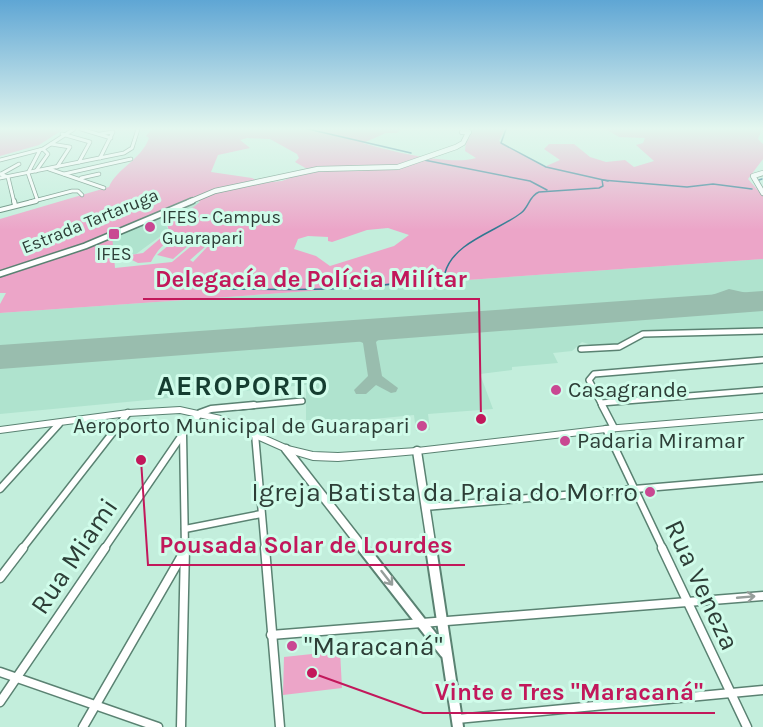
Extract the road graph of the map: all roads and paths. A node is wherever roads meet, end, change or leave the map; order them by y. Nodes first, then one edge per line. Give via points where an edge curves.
1 (35, 163) edge
2 (42, 163) edge
3 (60, 163) edge
4 (75, 163) edge
5 (113, 163) edge
6 (400, 163) edge
7 (19, 164) dead end
8 (57, 167) junction
9 (49, 169) junction
10 (36, 171) junction
11 (64, 174) junction
12 (99, 174) dead end
13 (762, 174) edge
14 (0, 176) edge
15 (29, 176) junction
16 (9, 177) junction
17 (79, 178) junction
18 (104, 188) dead end
19 (763, 193) edge
20 (82, 195) dead end
21 (37, 200) junction
22 (15, 205) junction
23 (0, 210) edge
24 (0, 272) edge
25 (763, 331) edge
26 (581, 349) dead end
27 (763, 360) edge
28 (763, 390) edge
29 (302, 401) dead end
30 (601, 403) junction
31 (200, 413) junction
32 (128, 414) junction
33 (763, 416) edge
34 (59, 424) junction
35 (610, 428) junction
36 (0, 430) edge
37 (183, 434) junction
38 (255, 434) junction
39 (286, 449) junction
40 (417, 451) junction
41 (763, 478) edge
42 (0, 489) edge
43 (634, 489) junction
44 (425, 507) junction
45 (261, 514) junction
46 (185, 529) junction
47 (185, 550) junction
48 (0, 578) edge
49 (763, 596) edge
50 (687, 602) junction
51 (442, 623) junction
52 (423, 625) junction
53 (271, 635) junction
54 (447, 655) junction
55 (0, 672) edge
56 (17, 678) junction
57 (763, 690) edge
58 (730, 693) junction
59 (0, 702) edge
60 (95, 705) junction
61 (457, 723) edge
62 (83, 727) edge
63 (158, 727) edge
64 (182, 727) edge
65 (280, 727) edge
66 (747, 727) edge

1 - 15 street
2 - 10 street
3 - 8 street
4 - 8 street
5 - 11 street
6 - 24 street, Estrada Tartaruga via 312,167 207,191 66,250
7 - 14 street
8 - 9 street
9 - 10 street
9 - 11 street
9 - 15 street
10 - 15 street
11 - 17 street
12 - 17 street
13 - 19 street via 753,176 753,180
14 - 16 street
15 - 16 street
15 - 21 street
16 - 22 street
17 - 18 street
20 - 21 street via 74,190
21 - 22 street
22 - 23 street
25 - 26 street via 643,334 619,347
27 - 30 street, Rua Veneza via 594,374 589,380
28 - 30 street
29 - 31 street
30 - 35 street, Rua Veneza
31 - 32 main road via 168,410
31 - 37 street, Rua Miami
31 - 38 main road
32 - 34 main road
32 - 48 street
33 - 35 main road
34 - 36 main road
34 - 42 street
35 - 40 main road
35 - 43 street, Rua Veneza
37 - 46 street
37 - 56 street, Rua Miami
38 - 39 main road
38 - 45 street
39 - 40 main road via 338,457
39 -> 52 street
40 - 44 street
41 - 43 street
43 - 44 street
43 - 50 street, Rua Veneza
44 - 51 street
45 - 46 street
45 - 53 street
46 - 47 street
47 - 60 street
47 - 64 street
50 -> 49 street
50 - 51 street
50 - 58 street, Rua Veneza
51 - 52 street
51 - 54 street
52 - 53 street
52 - 54 street
53 - 65 street
54 - 61 street
55 - 56 street
56 - 59 street, Rua Miami
56 - 60 street
57 - 58 street
58 - 61 street
58 - 66 street, Rua Veneza
60 - 62 street
60 - 63 street

